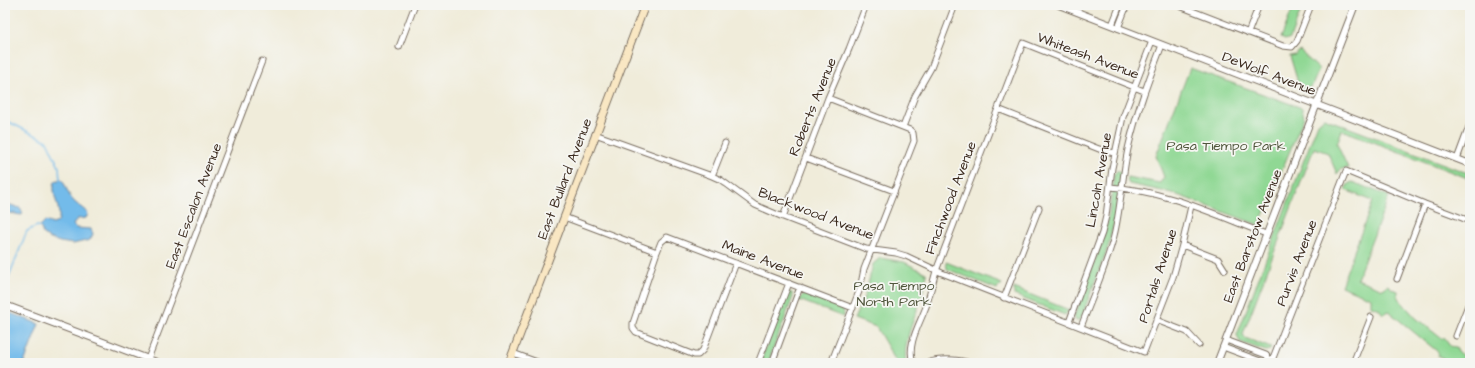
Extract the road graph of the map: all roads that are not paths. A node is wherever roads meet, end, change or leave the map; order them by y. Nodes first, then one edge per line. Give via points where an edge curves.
1 (415, 5) edge
2 (645, 5) edge
3 (866, 5) edge
4 (955, 5) edge
5 (1059, 5) edge
6 (1120, 5) edge
7 (1127, 5) edge
8 (1177, 5) edge
9 (1259, 5) edge
10 (1311, 5) edge
11 (1355, 5) edge
12 (1186, 7) edge
13 (1112, 26) junction
14 (1118, 28) junction
15 (1248, 33) junction
16 (1152, 41) junction
17 (1023, 43) joint
18 (1162, 45) junction
19 (399, 47) dead end
20 (262, 61) dead end
21 (1134, 87) junction
22 (1144, 91) junction
23 (828, 98) junction
24 (1316, 105) junction
25 (998, 109) junction
26 (1470, 124) edge
27 (903, 127) junction
28 (595, 134) junction
29 (724, 143) dead end
30 (1114, 153) junction
31 (806, 158) junction
32 (1457, 159) junction
33 (1470, 164) edge
34 (712, 176) junction
35 (1110, 187) junction
36 (1122, 188) junction
37 (894, 191) junction
38 (1425, 204) junction
39 (1191, 206) junction
40 (1039, 208) dead end
41 (564, 217) junction
42 (783, 217) junction
43 (1470, 221) edge
44 (1266, 234) junction
45 (1182, 245) junction
46 (871, 250) junction
47 (657, 252) junction
48 (736, 263) junction
49 (1225, 270) dead end
50 (936, 271) junction
51 (1397, 278) dead end
52 (789, 283) junction
53 (800, 287) junction
54 (1004, 298) junction
55 (1470, 300) edge
56 (5, 305) edge
57 (853, 308) junction
58 (1371, 317) dead end
59 (1156, 320) junction
60 (1069, 322) junction
61 (1081, 327) junction
62 (1456, 336) dead end
63 (1226, 340) junction
64 (1199, 345) dead end
65 (1223, 347) junction
66 (513, 352) junction
67 (1144, 352) joint
68 (148, 359) junction
69 (1271, 362) edge
70 (159, 363) edge
71 (509, 363) edge
72 (540, 363) edge
73 (758, 363) edge
74 (772, 363) edge
75 (831, 363) edge
76 (912, 363) edge
77 (927, 363) edge
78 (970, 363) edge
79 (1217, 363) edge
80 (1278, 363) edge
81 (1353, 363) edge

1 - 19 street
2 - 28 main road, East Bullard Avenue
3 - 23 street, Roberts Avenue
4 - 27 street via 931,68 915,96
5 - 13 street, DeWolf Avenue
6 - 13 street
7 - 14 street
8 - 12 street
9 - 15 street
10 - 15 street via 1297,41 1292,47
11 - 24 street, East Barstow Avenue
12 - 15 street
13 - 14 street, DeWolf Avenue
14 - 16 street, DeWolf Avenue
16 - 18 street, DeWolf Avenue
16 - 21 street, Lincoln Avenue
17 - 21 street, Whiteash Avenue
17 - 25 street, Finchwood Avenue
18 - 22 street, Lincoln Avenue
18 - 24 street, DeWolf Avenue
20 - 68 street, East Escalon Avenue
21 - 22 street, Whiteash Avenue
21 - 30 street, Lincoln Avenue
22 - 36 street, Lincoln Avenue via 1128,148
23 - 27 street
23 - 31 street, Roberts Avenue
24 - 32 street, DeWolf Avenue
24 - 44 street, East Barstow Avenue
25 - 30 street
25 - 50 street, Finchwood Avenue
26 - 32 street
27 - 37 street via 913,133 914,141
28 - 34 street, Blackwood Avenue
28 - 41 main road, East Bullard Avenue
29 - 34 street
30 - 35 street, Lincoln Avenue
31 - 37 street
31 - 42 street, Roberts Avenue
32 - 33 street, DeWolf Avenue
34 - 42 street, Blackwood Avenue via 755,205
35 - 36 street
35 - 60 street, Lincoln Avenue via 1102,233
36 - 39 street via 1159,195
36 - 61 street, Lincoln Avenue via 1109,253
37 - 46 street
38 - 43 street
38 - 51 street
38 - 69 street, Purvis Avenue via 1346,172
39 - 44 street
39 - 45 street, Portals Avenue
40 - 54 street
41 - 47 street
41 - 66 main road, East Bullard Avenue
42 - 46 street, Blackwood Avenue
44 - 63 street, East Barstow Avenue
45 - 49 street via 1218,259
45 - 59 street, Portals Avenue
46 - 50 street, Blackwood Avenue via 906,256
46 - 57 street
47 - 48 street, Maine Avenue via 661,242 667,237
47 - 48 street via 633,328 636,332 694,355 703,350
48 - 52 street, Maine Avenue
50 - 54 street, Blackwood Avenue
50 - 76 street, Finchwood Avenue via 927,305 912,343
52 - 53 street, Maine Avenue
52 - 73 street
53 - 57 street, Maine Avenue
53 - 74 street
54 - 60 street, Blackwood Avenue
55 - 62 street
56 - 68 street
57 - 75 street
58 - 81 street
59 - 64 street via 1187,332
59 - 67 street, Portals Avenue
60 - 61 street, Blackwood Avenue
61 - 67 street, Blackwood Avenue
63 - 65 street, East Barstow Avenue
63 - 69 street via 1266,355
65 - 69 street via 1263,362
65 - 79 street, East Barstow Avenue
66 - 71 main road, East Bullard Avenue
66 - 72 street
68 - 70 street
69 - 80 street
77 - 78 street via 943,359

